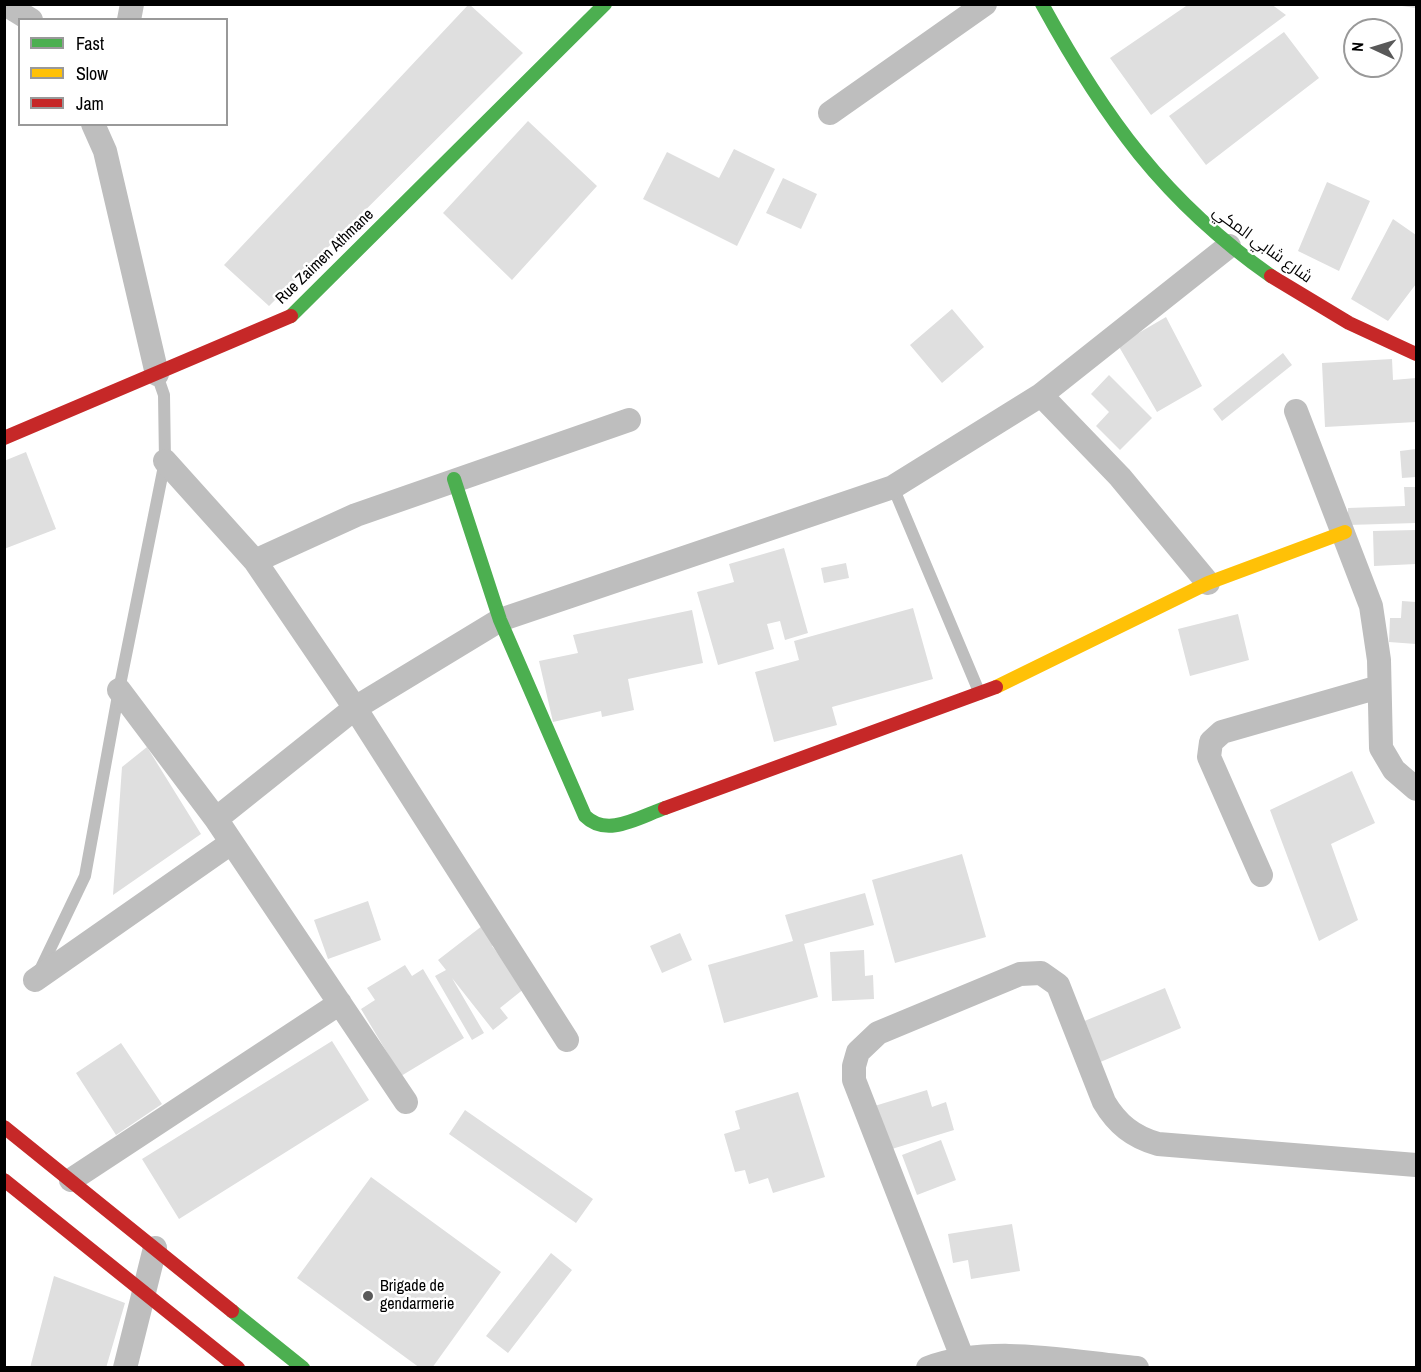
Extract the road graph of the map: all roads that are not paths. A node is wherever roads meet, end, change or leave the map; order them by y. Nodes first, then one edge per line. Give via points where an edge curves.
1 (5, 4) edge
2 (605, 4) edge
3 (985, 4) edge
4 (1042, 4) edge
5 (28, 18) edge
6 (830, 113) dead end
7 (94, 126) edge
8 (110, 126) edge
9 (105, 151) junction
10 (1229, 246) junction
11 (1416, 354) edge
12 (157, 374) junction
13 (1041, 395) junction
14 (1296, 411) dead end
15 (629, 420) dead end
16 (4, 438) edge
17 (165, 461) junction
18 (454, 480) junction
19 (893, 487) junction
20 (1345, 532) junction
21 (255, 561) junction
22 (1208, 583) junction
23 (500, 620) junction
24 (1378, 687) junction
25 (119, 690) junction
26 (981, 695) junction
27 (355, 708) junction
28 (1416, 789) edge
29 (216, 819) junction
30 (231, 843) junction
31 (1261, 875) dead end
32 (35, 980) joint
33 (340, 1004) junction
34 (567, 1040) dead end
35 (406, 1102) dead end
36 (4, 1127) edge
37 (1416, 1165) edge
38 (4, 1180) edge
39 (71, 1180) junction
40 (155, 1248) junction
41 (144, 1292) junction
42 (962, 1357) junction
43 (125, 1368) edge
44 (238, 1368) edge
45 (303, 1368) edge
46 (928, 1368) edge
47 (1137, 1368) edge

1 - 5 street
2 - 12 main road, Rue Zaimen Athmane via 289,318
3 - 6 street
4 - 10 main road, شارع شابي المكي via 1078,69 1139,156
7 - 9 street
8 - 9 street
9 - 12 street
10 - 11 main road, شارع شابي المكي via 1355,326
10 - 13 street
12 - 16 main road, Rue Zaimen Athmane
12 - 17 lane via 164,395
13 - 19 street
13 - 22 street via 1120,477
14 - 20 street
15 - 18 street
17 - 21 street
17 - 25 lane
18 - 21 street via 326,527
18 - 23 main road
19 - 23 street
19 - 26 lane
20 - 22 main road
20 - 24 street via 1377,633
21 - 27 street
22 - 26 main road
23 - 26 main road via 585,816 594,825 608,828
23 - 27 street
24 - 28 street via 1381,748 1395,770
24 - 31 street via 1222,732 1211,742 1209,757
25 - 29 street
25 - 32 lane via 85,876
27 - 29 street
27 - 34 street
29 - 30 street
30 - 32 street
30 - 33 street
33 - 35 street
33 - 39 street
36 - 39 main road
37 - 42 street via 1158,1144 1132,1134 1104,1102 1058,985 1041,973 1020,974 889,1028 867,1041 858,1052 854,1080
38 - 41 main road
39 - 40 main road
40 - 41 street
40 - 45 main road
41 - 43 street
41 - 44 main road
42 - 46 street
42 - 47 street via 988,1355

